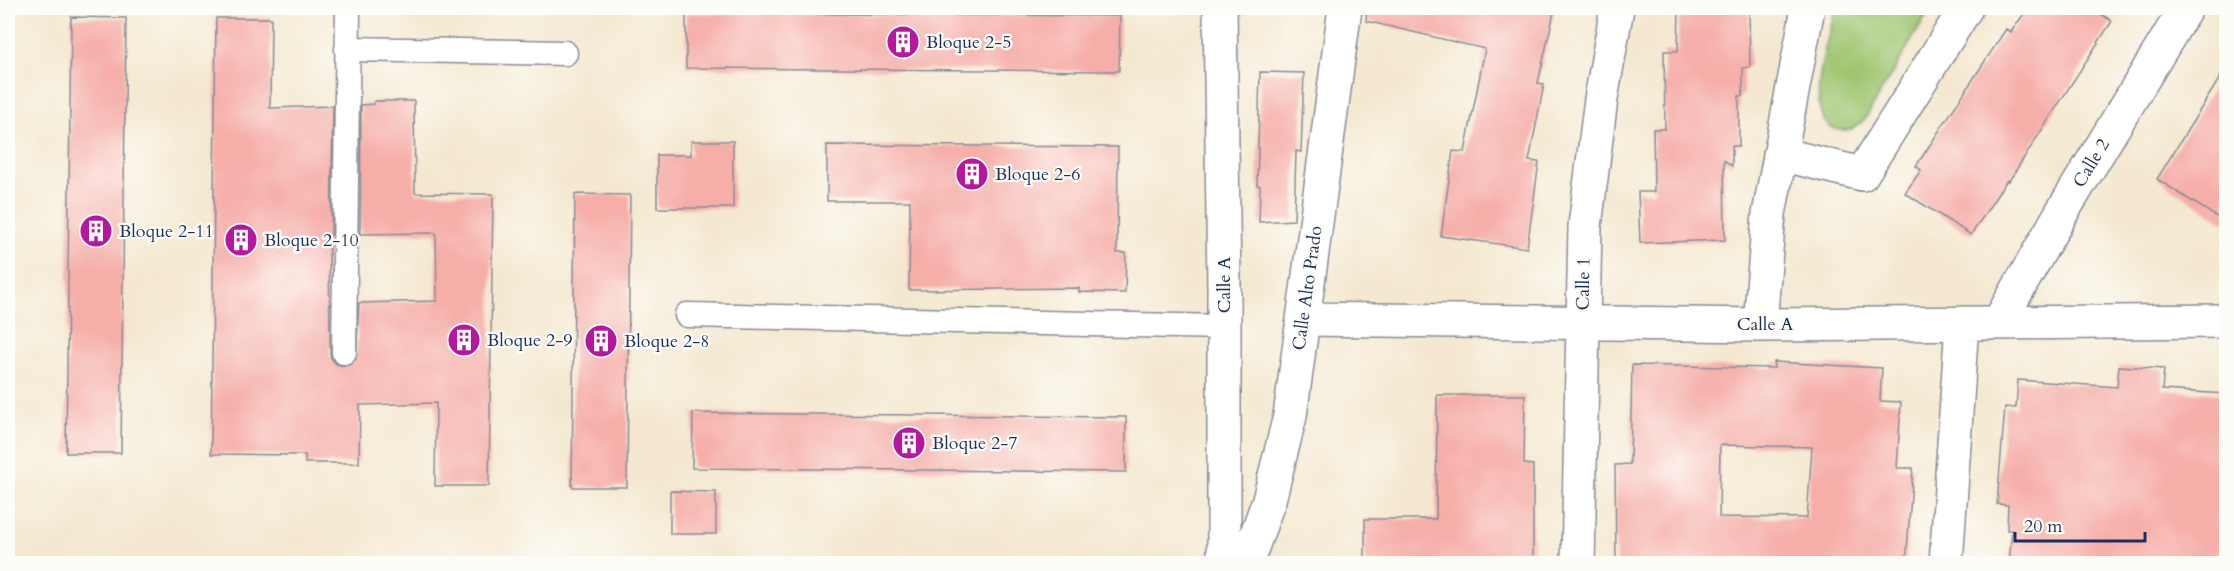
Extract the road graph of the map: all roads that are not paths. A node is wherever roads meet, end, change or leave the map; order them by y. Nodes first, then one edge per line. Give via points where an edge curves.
1 (348, 8) edge
2 (1220, 8) edge
3 (1344, 8) edge
4 (1617, 8) edge
5 (1808, 8) edge
6 (1966, 8) edge
7 (2187, 8) edge
8 (347, 49) junction
9 (565, 53) dead end
10 (1780, 154) junction
11 (687, 315) dead end
12 (1303, 319) junction
13 (2226, 321) edge
14 (1582, 322) junction
15 (1999, 322) junction
16 (1962, 323) junction
17 (1760, 325) junction
18 (1224, 327) junction
19 (344, 352) dead end
20 (1224, 564) edge
21 (1246, 564) edge
22 (1578, 564) edge
23 (1946, 564) edge

1 - 8 lane
2 - 18 street, Calle A
3 - 12 street, Calle Alto Prado
4 - 14 street, Calle 1 via 1585,226
5 - 10 street
6 - 10 street via 1862,174
7 - 15 street, Calle 2
8 - 9 lane
8 - 19 lane
10 - 17 street via 1769,214
11 - 18 lane
12 - 14 street, Calle A
12 - 21 street, Calle Alto Prado via 1290,416 1269,500
13 - 15 street, Calle A
14 - 17 street, Calle A
14 - 22 street, Calle 1
15 - 16 street, Calle A
16 - 17 street, Calle A
16 - 23 street
18 - 20 street, Calle A

